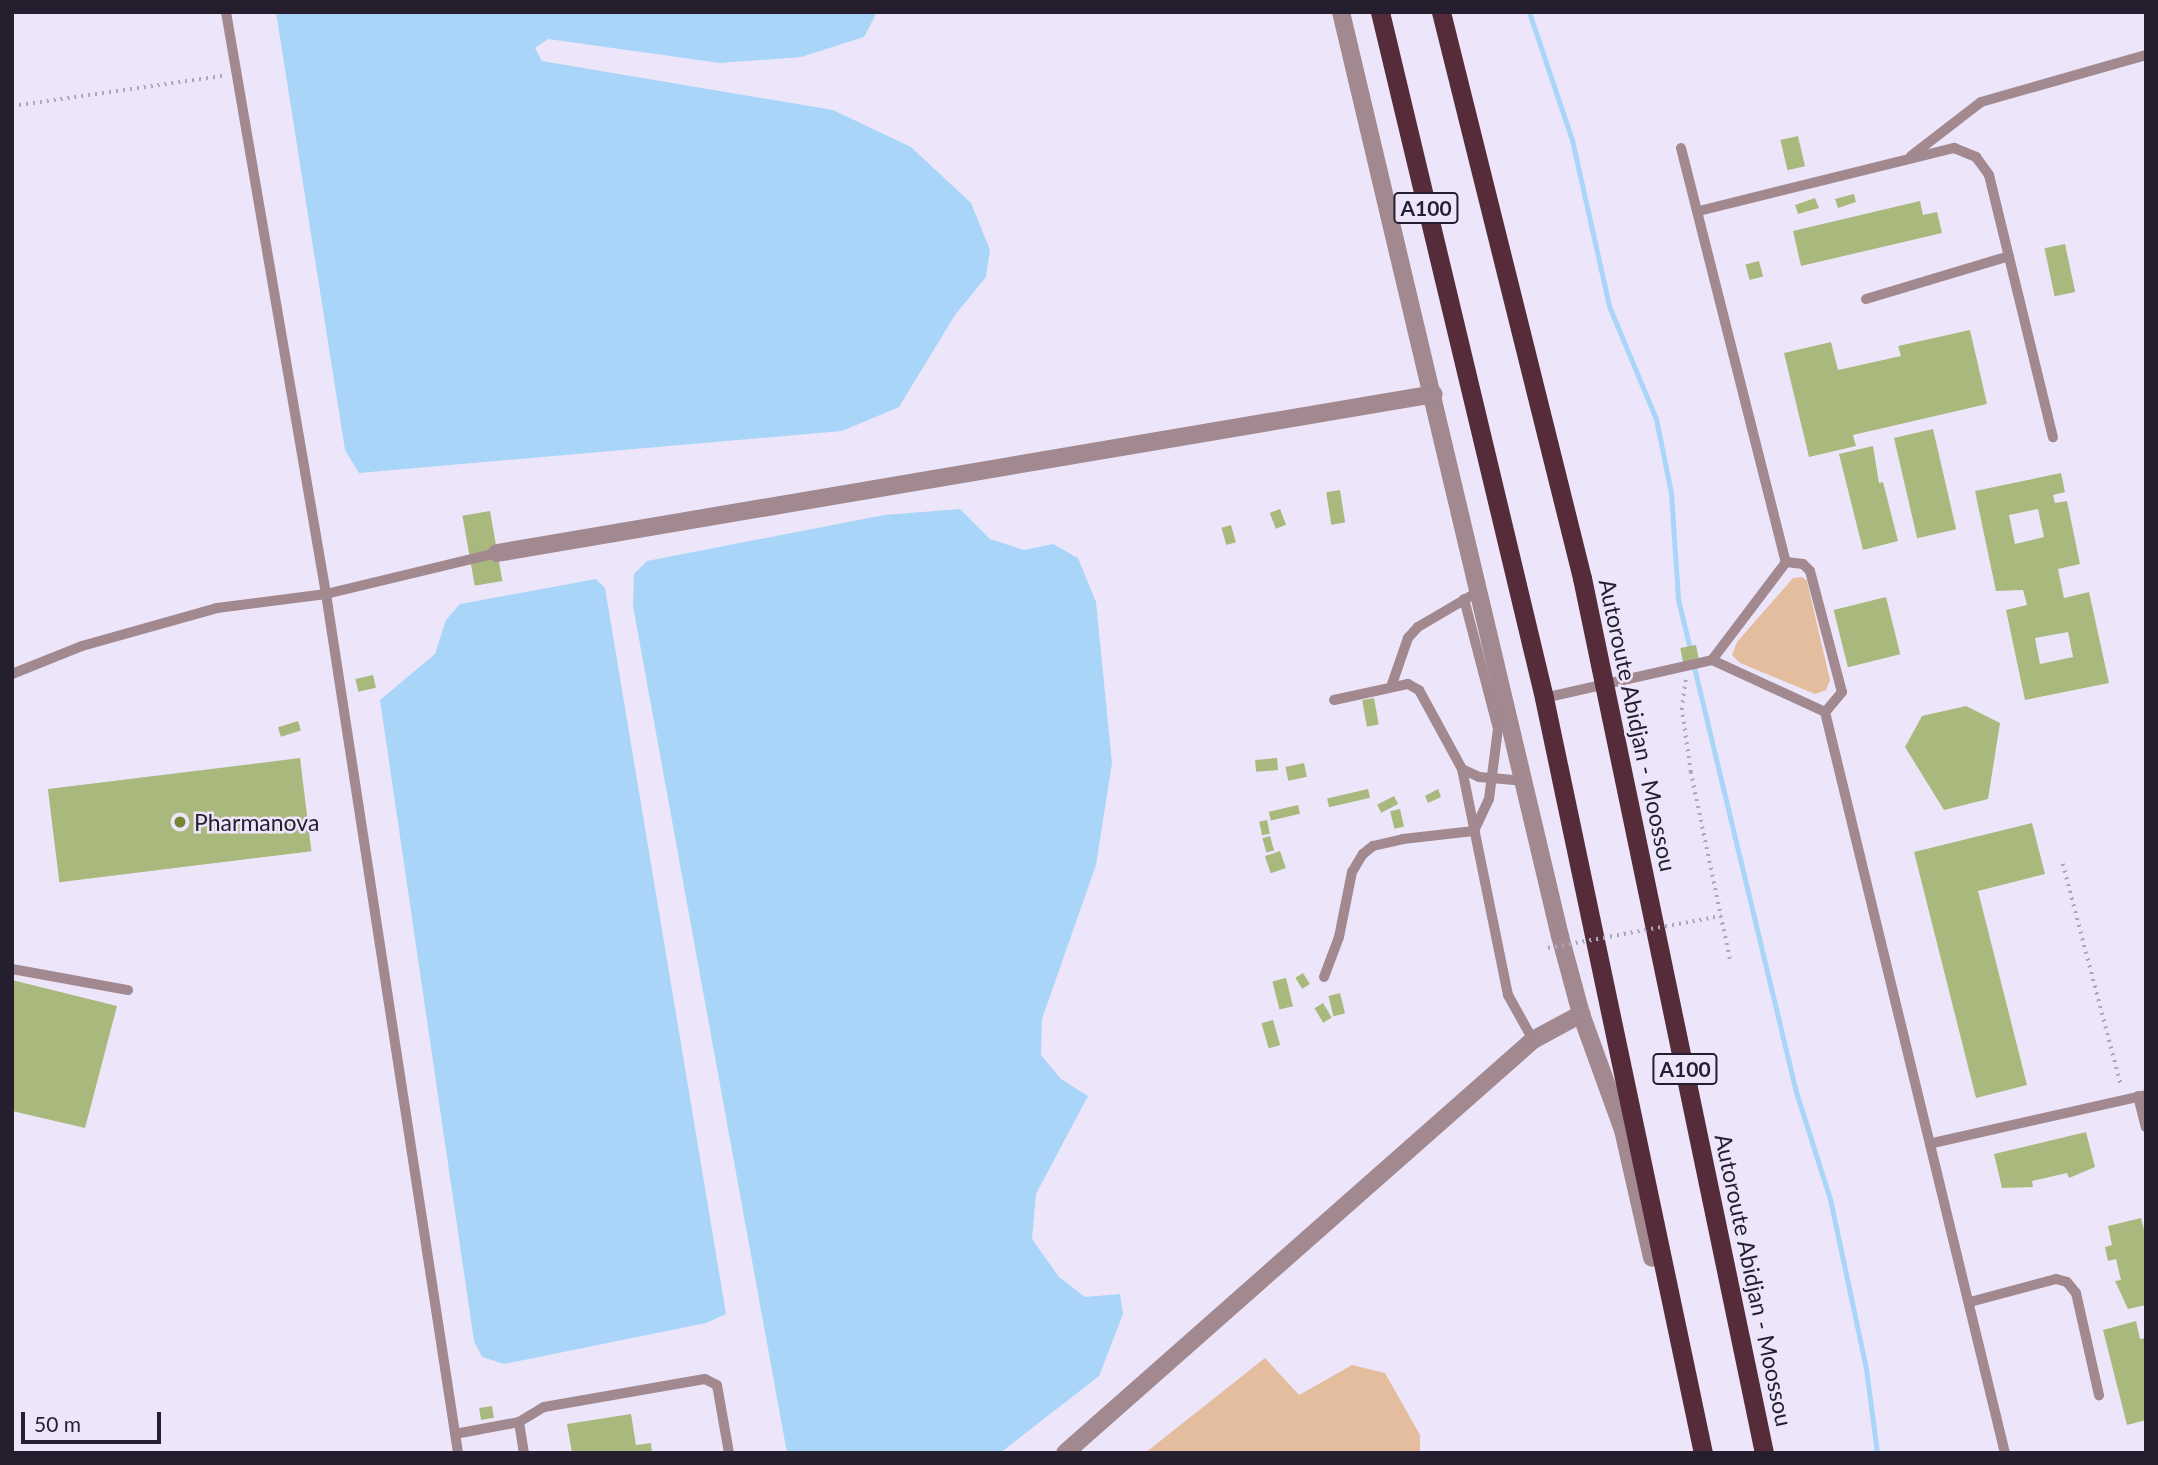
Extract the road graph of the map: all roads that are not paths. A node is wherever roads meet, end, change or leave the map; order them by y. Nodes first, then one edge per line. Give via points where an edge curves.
1 (226, 12) edge
2 (1341, 12) edge
3 (1380, 12) edge
4 (1441, 12) edge
5 (2146, 55) edge
6 (1681, 148) dead end
7 (1906, 160) junction
8 (1699, 211) junction
9 (2009, 256) junction
10 (1866, 299) dead end
11 (1434, 394) junction
12 (2053, 437) dead end
13 (497, 553) joint
14 (1786, 562) junction
15 (326, 594) junction
16 (1473, 594) junction
17 (1712, 660) junction
18 (12, 674) edge
19 (1606, 685) junction
20 (1391, 687) junction
21 (1544, 698) junction
22 (1334, 700) dead end
23 (1507, 704) junction
24 (1825, 712) junction
25 (1498, 729) junction
26 (1462, 769) junction
27 (1494, 780) junction
28 (1526, 781) junction
29 (1474, 831) junction
30 (12, 969) edge
31 (1324, 977) dead end
32 (128, 990) dead end
33 (1581, 1014) junction
34 (1534, 1040) junction
35 (2142, 1096) edge
36 (2146, 1127) edge
37 (1933, 1143) junction
38 (1970, 1302) junction
39 (2099, 1395) dead end
40 (519, 1422) junction
41 (455, 1434) junction
42 (458, 1453) edge
43 (524, 1453) edge
44 (729, 1453) edge
45 (1065, 1453) edge
46 (1698, 1453) edge
47 (1703, 1453) edge
48 (1764, 1453) edge
49 (2005, 1453) edge

1 - 15 lane
2 - 11 street
3 - 21 highway, A100
4 - 19 highway, Autoroute Abidjan - Moossou / A100
5 - 7 lane via 1981,102
6 - 8 lane
7 - 8 lane
7 - 9 lane via 1954,148 1976,158 1989,175
8 - 14 lane
9 - 10 lane
9 - 12 lane
11 - 13 street
11 - 16 street
13 - 15 lane
14 - 17 lane
14 - 24 lane via 1803,564 1810,571 1842,692
15 - 18 lane via 217,608 82,646
15 - 41 lane
16 - 20 lane via 1426,621 1408,638
16 - 23 street
16 - 25 lane
17 - 19 lane
17 - 24 lane
19 - 21 lane
19 - 48 highway, Autoroute Abidjan - Moossou / A100
20 - 22 lane
20 - 26 lane via 1408,684 1419,690
21 - 47 highway, A100
23 - 25 lane
23 - 28 street
24 - 37 lane
25 - 27 lane
26 - 27 lane
26 - 29 lane
27 - 28 lane
27 - 29 lane
28 - 33 street
29 - 31 lane via 1393,841 1363,854 1352,872 1339,937
29 - 34 lane via 1508,995
30 - 32 lane
33 - 34 street
33 - 46 street via 1623,1130
34 - 45 street
35 - 36 lane
35 - 37 lane
37 - 38 lane
38 - 39 lane via 2056,1279 2067,1282 2076,1293
38 - 49 lane
40 - 41 lane
40 - 43 lane
40 - 44 lane via 544,1407 705,1379 718,1385
41 - 42 lane

